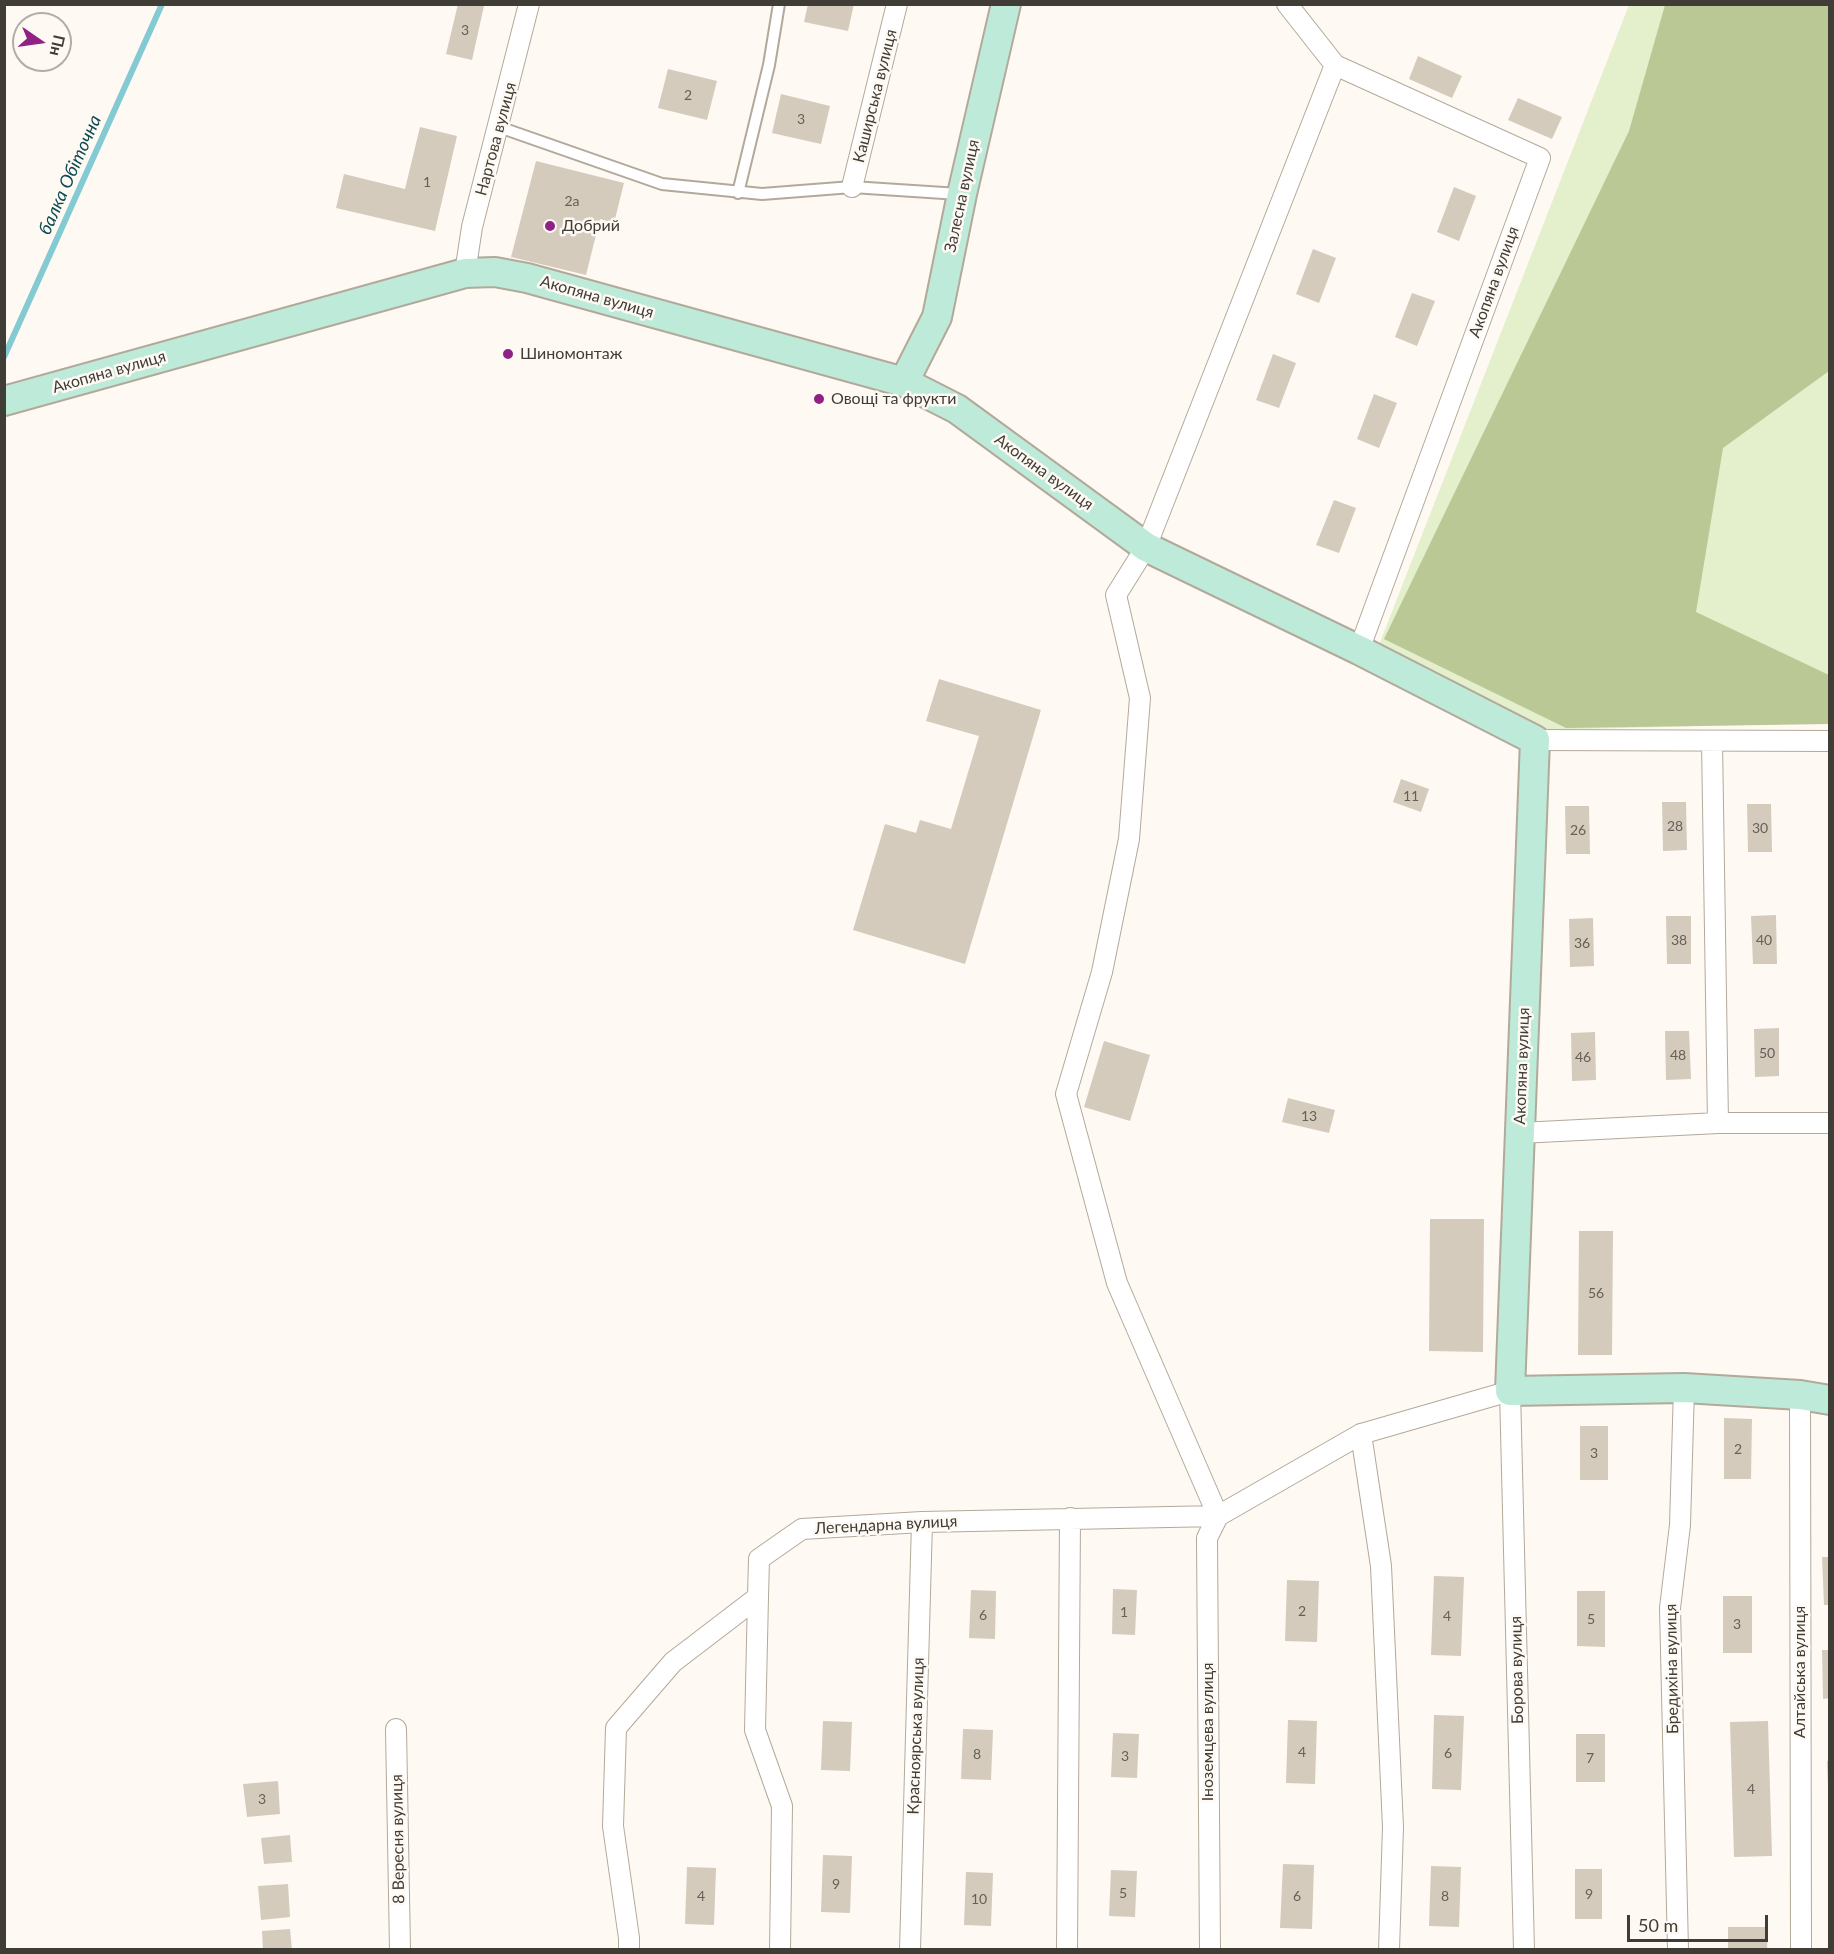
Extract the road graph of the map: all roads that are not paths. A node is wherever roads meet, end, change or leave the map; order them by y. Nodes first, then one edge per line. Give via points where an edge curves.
1 (530, 4) edge
2 (779, 4) edge
3 (897, 4) edge
4 (1006, 4) edge
5 (1287, 4) edge
6 (1335, 65) junction
7 (499, 127) junction
8 (852, 187) junction
9 (738, 193) junction
10 (962, 194) junction
11 (465, 273) junction
12 (904, 382) junction
13 (4, 401) edge
14 (1146, 547) junction
15 (1359, 651) junction
16 (1534, 740) junction
17 (1712, 741) junction
18 (1830, 741) edge
19 (1718, 1123) junction
20 (1830, 1124) edge
21 (1520, 1133) junction
22 (1684, 1388) junction
23 (1510, 1391) junction
24 (1800, 1395) junction
25 (1830, 1400) edge
26 (1361, 1434) junction
27 (1218, 1516) junction
28 (1071, 1518) junction
29 (922, 1522) junction
30 (758, 1597) junction
31 (396, 1730) dead end
32 (400, 1950) edge
33 (629, 1950) edge
34 (780, 1950) edge
35 (910, 1950) edge
36 (1066, 1950) edge
37 (1210, 1950) edge
38 (1389, 1950) edge
39 (1524, 1950) edge
40 (1678, 1950) edge
41 (1801, 1950) edge

1 - 7 street, Нартова вулиця
2 - 9 lane via 769,65
3 - 8 street, Каширська вулиця
4 - 10 main road, Залесна вулиця
5 - 6 street, Акопяна вулиця
6 - 14 street
6 - 15 street, Акопяна вулиця via 1540,158
7 - 9 lane via 662,184
7 - 11 street, Нартова вулиця via 472,227
8 - 9 lane
8 - 10 lane
10 - 12 main road, Залесна вулиця via 937,317
11 - 12 main road, Акопяна вулиця via 495,272 526,278
11 - 13 main road, Акопяна вулиця
12 - 14 main road, Акопяна вулиця via 957,409
14 - 15 main road, Акопяна вулиця
14 - 27 street via 1116,595 1140,698 1129,839 1102,972 1066,1094 1117,1283
15 - 16 main road, Акопяна вулиця
16 - 17 street, Акопяна вулиця
16 - 21 main road, Акопяна вулиця
17 - 18 street, Акопяна вулиця
17 - 19 street
19 - 20 street
19 - 21 street
21 - 23 main road, Акопяна вулиця
22 - 23 main road
22 - 24 main road
22 - 40 street, Бредихіна вулиця via 1680,1525 1670,1608
23 - 26 street
23 - 39 street, Борова вулиця
24 - 25 main road
24 - 41 street, Алтайська вулиця
26 - 27 street
26 - 38 street via 1381,1566 1393,1827
27 - 28 street, Легендарна вулиця
27 - 37 street, Іноземцева вулиця via 1207,1538
28 - 29 street, Легендарна вулиця
28 - 36 street
29 - 30 street, Легендарна вулиця via 802,1529 759,1559
29 - 35 street, Красноярська вулиця
30 - 33 street via 673,1662 616,1728 613,1826
30 - 34 street via 755,1730 782,1806
31 - 32 street, 8 Вересня вулиця

